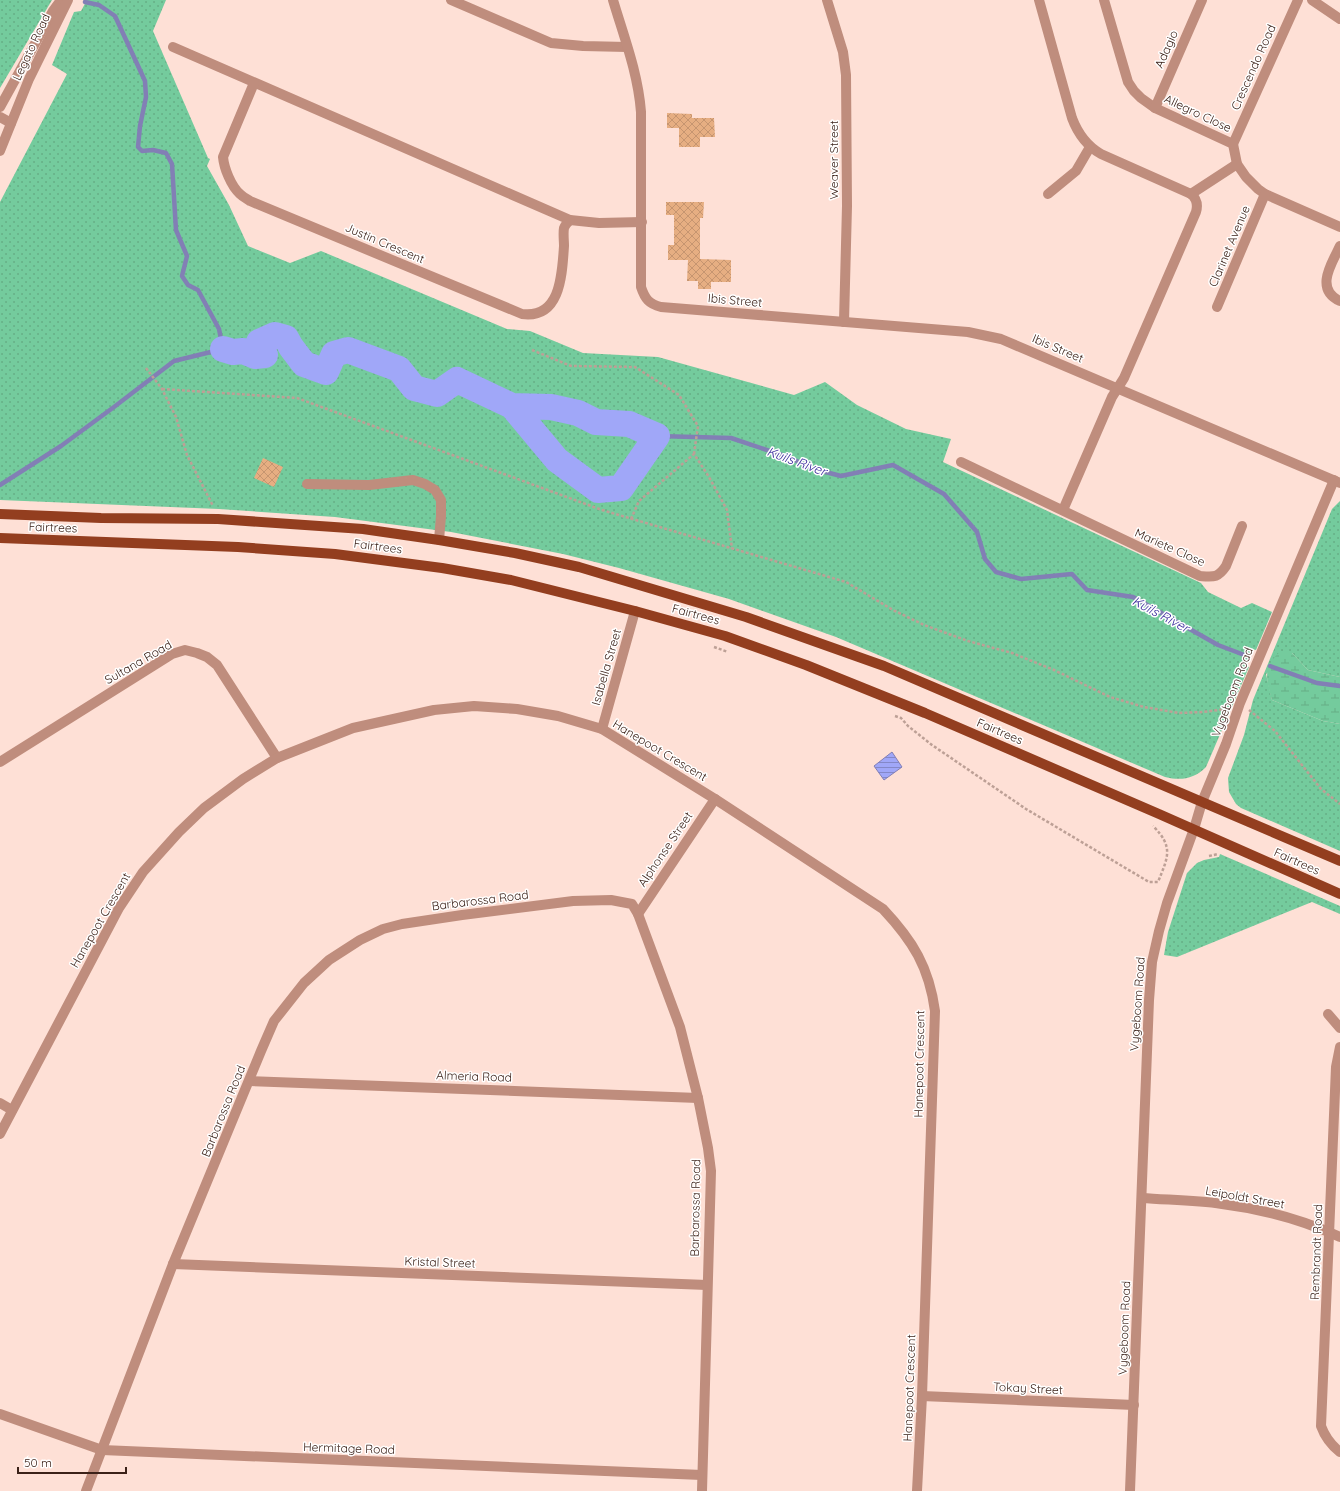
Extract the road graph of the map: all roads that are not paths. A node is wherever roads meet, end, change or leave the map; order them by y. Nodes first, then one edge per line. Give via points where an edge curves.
1 (61, 0) edge
2 (68, 0) edge
3 (451, 0) edge
4 (614, 0) edge
5 (827, 0) edge
6 (1039, 0) edge
7 (1104, 0) edge
8 (1202, 0) edge
9 (1298, 0) edge
10 (1312, 0) edge
11 (1340, 19) edge
12 (173, 47) dead end
13 (627, 47) junction
14 (254, 83) junction
15 (0, 107) edge
16 (1155, 108) junction
17 (0, 117) edge
18 (11, 123) junction
19 (1233, 144) junction
20 (1090, 147) junction
21 (0, 151) edge
22 (1237, 164) junction
23 (1048, 194) dead end
24 (1191, 194) junction
25 (1265, 194) junction
26 (570, 220) junction
27 (642, 222) junction
28 (1340, 227) edge
29 (1340, 246) edge
30 (1340, 301) edge
31 (1217, 307) dead end
32 (844, 322) junction
33 (1118, 388) junction
34 (961, 462) dead end
35 (1337, 482) edge
36 (308, 484) dead end
37 (1062, 510) junction
38 (0, 514) edge
39 (1242, 526) dead end
40 (0, 538) edge
41 (439, 540) junction
42 (634, 611) junction
43 (602, 729) junction
44 (278, 758) junction
45 (0, 762) edge
46 (715, 799) junction
47 (1202, 802) junction
48 (1194, 829) junction
49 (1340, 861) edge
50 (1340, 894) edge
51 (638, 914) junction
52 (1328, 1014) dead end
53 (1340, 1028) edge
54 (1340, 1047) edge
55 (250, 1080) junction
56 (698, 1098) junction
57 (0, 1103) edge
58 (12, 1110) junction
59 (0, 1134) edge
60 (1142, 1198) junction
61 (1330, 1232) junction
62 (1340, 1236) edge
63 (173, 1264) junction
64 (707, 1285) junction
65 (922, 1396) junction
66 (1134, 1405) junction
67 (0, 1414) edge
68 (102, 1450) junction
69 (1340, 1452) edge
70 (702, 1475) junction
71 (86, 1491) edge
72 (702, 1491) edge
73 (917, 1491) edge
74 (1130, 1491) edge

1 - 15 street, Legato Road
2 - 18 street, Legato Road via 29,79
3 - 13 street via 551,43
4 - 13 street, Ibis Street
5 - 32 street, Weaver Street via 843,52 846,75 847,206
6 - 20 street via 1072,118 1076,129
7 - 16 street, Allegro Close via 1128,82 1141,98
8 - 16 street, Adagio
9 - 19 street, Crescendo Road
10 - 11 street
12 - 14 street
13 - 27 street, Ibis Street via 640,94
14 - 26 street
14 - 26 street, Justin Crescent via 223,157 234,186 250,201 532,316 546,311 556,294 562,275 564,228
16 - 19 street, Allegro Close
17 - 18 street
18 - 21 street, Legato Road
19 - 22 street, Allegro Close
20 - 23 street via 1076,171
20 - 24 street via 1115,161
22 - 24 street
22 - 25 street, Allegro Close via 1246,177
24 - 33 street via 1197,204 1196,212
25 - 28 street, Allegro Close
25 - 31 street, Clarinet Avenue
26 - 27 street via 599,223
27 - 32 street, Ibis Street via 641,287 646,300 654,305
29 - 30 street via 1326,281 1327,290
32 - 33 street, Ibis Street via 982,334 1001,339
33 - 35 street, Ibis Street
33 - 37 street
34 - 37 street, Mariete Close
35 - 47 street, Vygeboom Road via 1240,703
36 - 41 street via 369,486 413,480 425,484 435,490 441,500
37 - 39 street, Mariete Close via 1200,576 1218,575 1226,566
38 - 41 main road, Fairtrees via 218,519 363,529
40 - 42 main road, Fairtrees via 238,547 335,554 511,580
41 - 47 main road, Fairtrees via 579,567 746,618 884,666
42 - 43 street, Isabella Street
42 - 48 main road, Fairtrees via 725,636 806,665 925,713
43 - 44 street, Hanepoot Crescent via 558,716 517,709 474,706 434,710 353,728
43 - 46 street, Hanepoot Crescent
44 - 45 street, Sultana Road via 217,665 207,657 185,650 172,654
44 - 58 street, Hanepoot Crescent via 243,779 204,808 143,872 119,908
46 - 51 street, Alphonse Street
46 - 65 street, Hanepoot Crescent via 883,909 910,942 929,980 935,1011
47 - 48 street, Vygeboom Road
47 - 49 main road, Fairtrees
48 - 50 main road, Fairtrees
48 - 60 street, Vygeboom Road via 1166,903 1152,962 1148,1000
51 - 55 street, Barbarossa Road via 632,904 621,901 573,901 462,914 383,929 329,960 304,983 274,1021
51 - 56 street, Barbarossa Road via 680,1027
52 - 53 street
54 - 61 street, Rembrandt Road via 1336,1067
55 - 56 street, Almeria Road
55 - 63 street, Barbarossa Road
56 - 64 street, Barbarossa Road via 710,1171
57 - 58 street
58 - 59 street, Hanepoot Crescent
60 - 61 street, Leipoldt Street via 1222,1204 1300,1221
60 - 66 street, Vygeboom Road
61 - 62 street, Leipoldt Street
61 - 69 street, Rembrandt Road via 1321,1426 1324,1436
63 - 64 street, Kristal Street
63 - 68 street, Barbarossa Road
64 - 70 street, Barbarossa Road
65 - 66 street, Tokay Street
65 - 73 street, Hanepoot Crescent
66 - 74 street, Vygeboom Road
67 - 68 street, Hermitage Road
68 - 70 street, Hermitage Road
68 - 71 street, Barbarossa Road
70 - 72 street, Barbarossa Road

